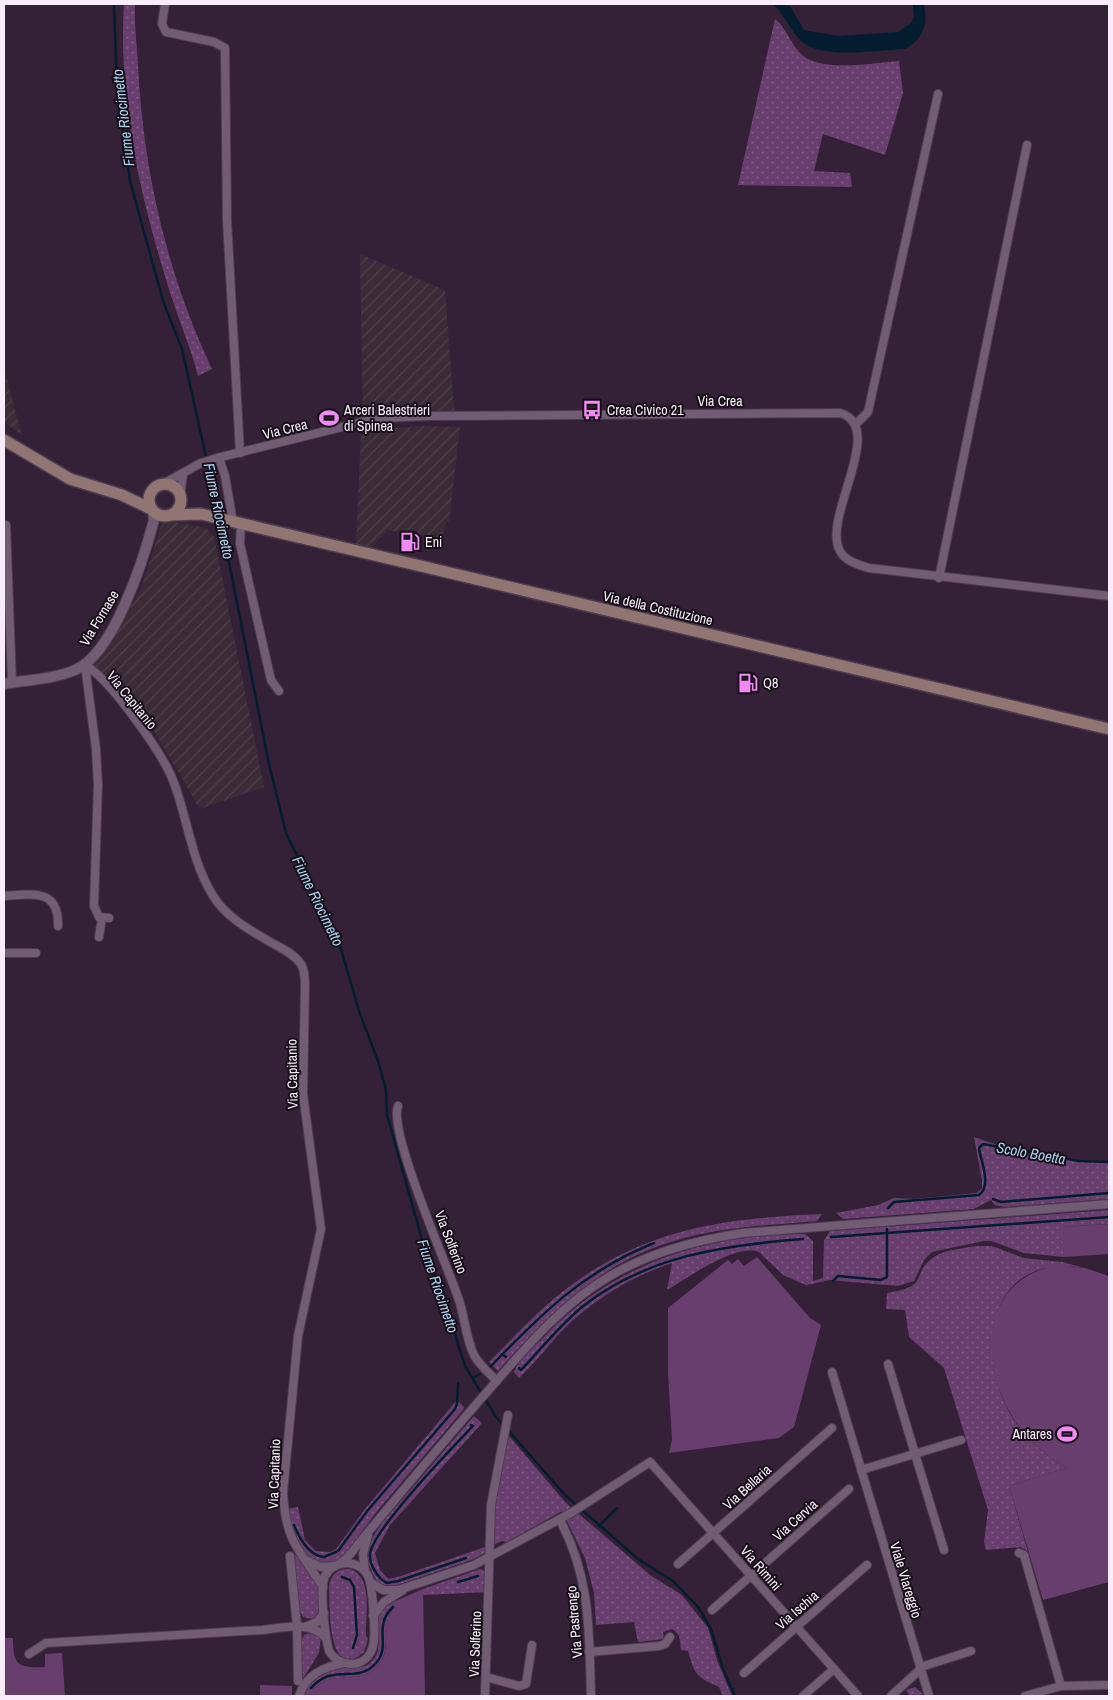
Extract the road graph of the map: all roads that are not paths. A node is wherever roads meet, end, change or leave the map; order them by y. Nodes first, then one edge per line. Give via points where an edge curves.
1 (165, 4) edge
2 (938, 94) dead end
3 (1027, 145) dead end
4 (856, 424) junction
5 (4, 440) edge
6 (240, 453) junction
7 (218, 458) junction
8 (183, 474) junction
9 (159, 486) junction
10 (122, 495) junction
11 (180, 498) junction
12 (152, 510) junction
13 (169, 515) junction
14 (206, 516) junction
15 (233, 522) junction
16 (6, 525) dead end
17 (150, 533) junction
18 (939, 578) junction
19 (1109, 596) edge
20 (85, 665) junction
21 (8, 684) edge
22 (279, 691) dead end
23 (1109, 729) edge
24 (4, 896) edge
25 (58, 926) dead end
26 (99, 937) dead end
27 (4, 953) edge
28 (36, 953) dead end
29 (398, 1106) dead end
30 (1109, 1204) edge
31 (888, 1364) dead end
32 (832, 1372) dead end
33 (497, 1381) junction
34 (508, 1415) dead end
35 (832, 1428) dead end
36 (961, 1440) dead end
37 (915, 1454) junction
38 (860, 1470) junction
39 (849, 1489) dead end
40 (560, 1520) junction
41 (371, 1527) junction
42 (714, 1532) junction
43 (944, 1550) dead end
44 (1019, 1553) dead end
45 (290, 1556) dead end
46 (303, 1558) junction
47 (488, 1559) junction
48 (678, 1564) dead end
49 (337, 1565) junction
50 (867, 1565) dead end
51 (365, 1572) junction
52 (751, 1576) junction
53 (370, 1582) junction
54 (323, 1587) junction
55 (407, 1588) junction
56 (712, 1610) dead end
57 (324, 1613) junction
58 (372, 1617) junction
59 (301, 1626) junction
60 (797, 1627) junction
61 (670, 1637) dead end
62 (326, 1638) junction
63 (532, 1645) dead end
64 (971, 1651) dead end
65 (589, 1652) junction
66 (29, 1654) dead end
67 (344, 1664) junction
68 (920, 1668) junction
69 (834, 1669) junction
70 (744, 1673) dead end
71 (486, 1677) junction
72 (298, 1681) dead end
73 (1109, 1685) edge
74 (903, 1686) junction
75 (1061, 1686) junction
76 (929, 1695) edge
77 (299, 1696) edge
78 (485, 1696) edge
79 (591, 1696) edge
80 (803, 1696) edge
81 (858, 1696) edge
82 (891, 1696) edge
83 (1025, 1696) edge

1 - 6 street via 162,24 166,32 214,42 225,48 227,220
2 - 4 street via 868,412
3 - 18 street
4 - 6 street, Via Crea via 849,416 828,413 401,417 362,422
4 - 18 street via 857,447 837,533 840,551 856,564 869,568
5 - 10 main road via 70,479
6 - 7 street, Via Crea
7 - 8 street, Via Crea via 201,463
7 - 15 street via 225,476
8 - 9 street, Via Crea
8 - 11 street
9 - 10 main road
9 - 11 main road via 172,486
9 - 12 main road via 149,497
10 - 12 main road
11 - 13 main road via 177,510
11 - 14 main road, Via della Costituzione
12 - 13 main road
12 - 17 street, Via Fornase
13 - 14 main road, Via della Costituzione
13 - 17 street, Via Fornase
14 - 15 main road, Via della Costituzione
15 - 22 street via 271,680
15 - 23 main road, Via della Costituzione
16 - 21 street
17 - 20 street, Via Fornase via 129,596 105,639
18 - 19 street
20 - 21 street, Via Fornase via 64,674
20 - 26 street via 97,761 94,906 96,913 105,918
20 - 46 street, Via Capitanio via 116,696 167,768 178,792 192,851 220,906 239,922 295,957 303,969 303,1094 321,1229 298,1336 283,1493 287,1528
24 - 25 street via 29,894 48,898 57,908
27 - 28 street
29 - 33 street, Via Solferino via 395,1113 403,1143 439,1252 460,1302 473,1354
30 - 33 street via 769,1230 719,1236 676,1246 626,1267 578,1298 553,1320
31 - 37 street
32 - 38 street, Viale Viareggio
33 - 41 street
34 - 47 street, Via Solferino via 491,1505
35 - 42 street, Via Bellaria
36 - 37 street
37 - 38 street
37 - 43 street
38 - 68 street, Viale Viareggio
39 - 52 street, Via Cervia
40 - 42 street, Via Rimini via 647,1462 653,1464
40 - 47 street
40 - 65 street, Via Pastrengo via 576,1554 584,1584
41 - 49 street via 347,1558
41 - 51 street via 363,1554
42 - 48 street, Via Bellaria
42 - 52 street, Via Rimini
44 - 75 street via 1024,1555
45 - 59 street
46 - 49 street via 315,1565
46 - 54 street, Via Capitanio
47 - 55 street
47 - 71 street, Via Solferino
49 - 51 street via 353,1564
49 - 54 street via 325,1576
50 - 60 street, Via Ischia
51 - 53 street
52 - 56 street, Via Cervia
52 - 60 street, Via Rimini
53 - 55 street via 383,1590
53 - 58 street
54 - 57 street
55 - 58 street via 384,1602
57 - 59 street via 317,1622
57 - 62 street
58 - 67 street via 374,1641 370,1653 358,1663
59 - 62 street
59 - 66 street via 46,1642
59 - 72 street
60 - 69 street, Via Rimini
60 - 70 street, Via Ischia
61 - 65 street via 659,1646
62 - 67 street via 332,1656
63 - 71 street via 526,1684 519,1686
64 - 68 street
65 - 79 street, Via Pastrengo
67 - 77 street via 318,1672 305,1684
68 - 74 street
68 - 76 street, Viale Viareggio
69 - 80 street
69 - 81 street, Via Rimini
71 - 78 street, Via Solferino
73 - 75 street
74 - 76 street via 911,1682 920,1684
74 - 82 street
75 - 83 street

